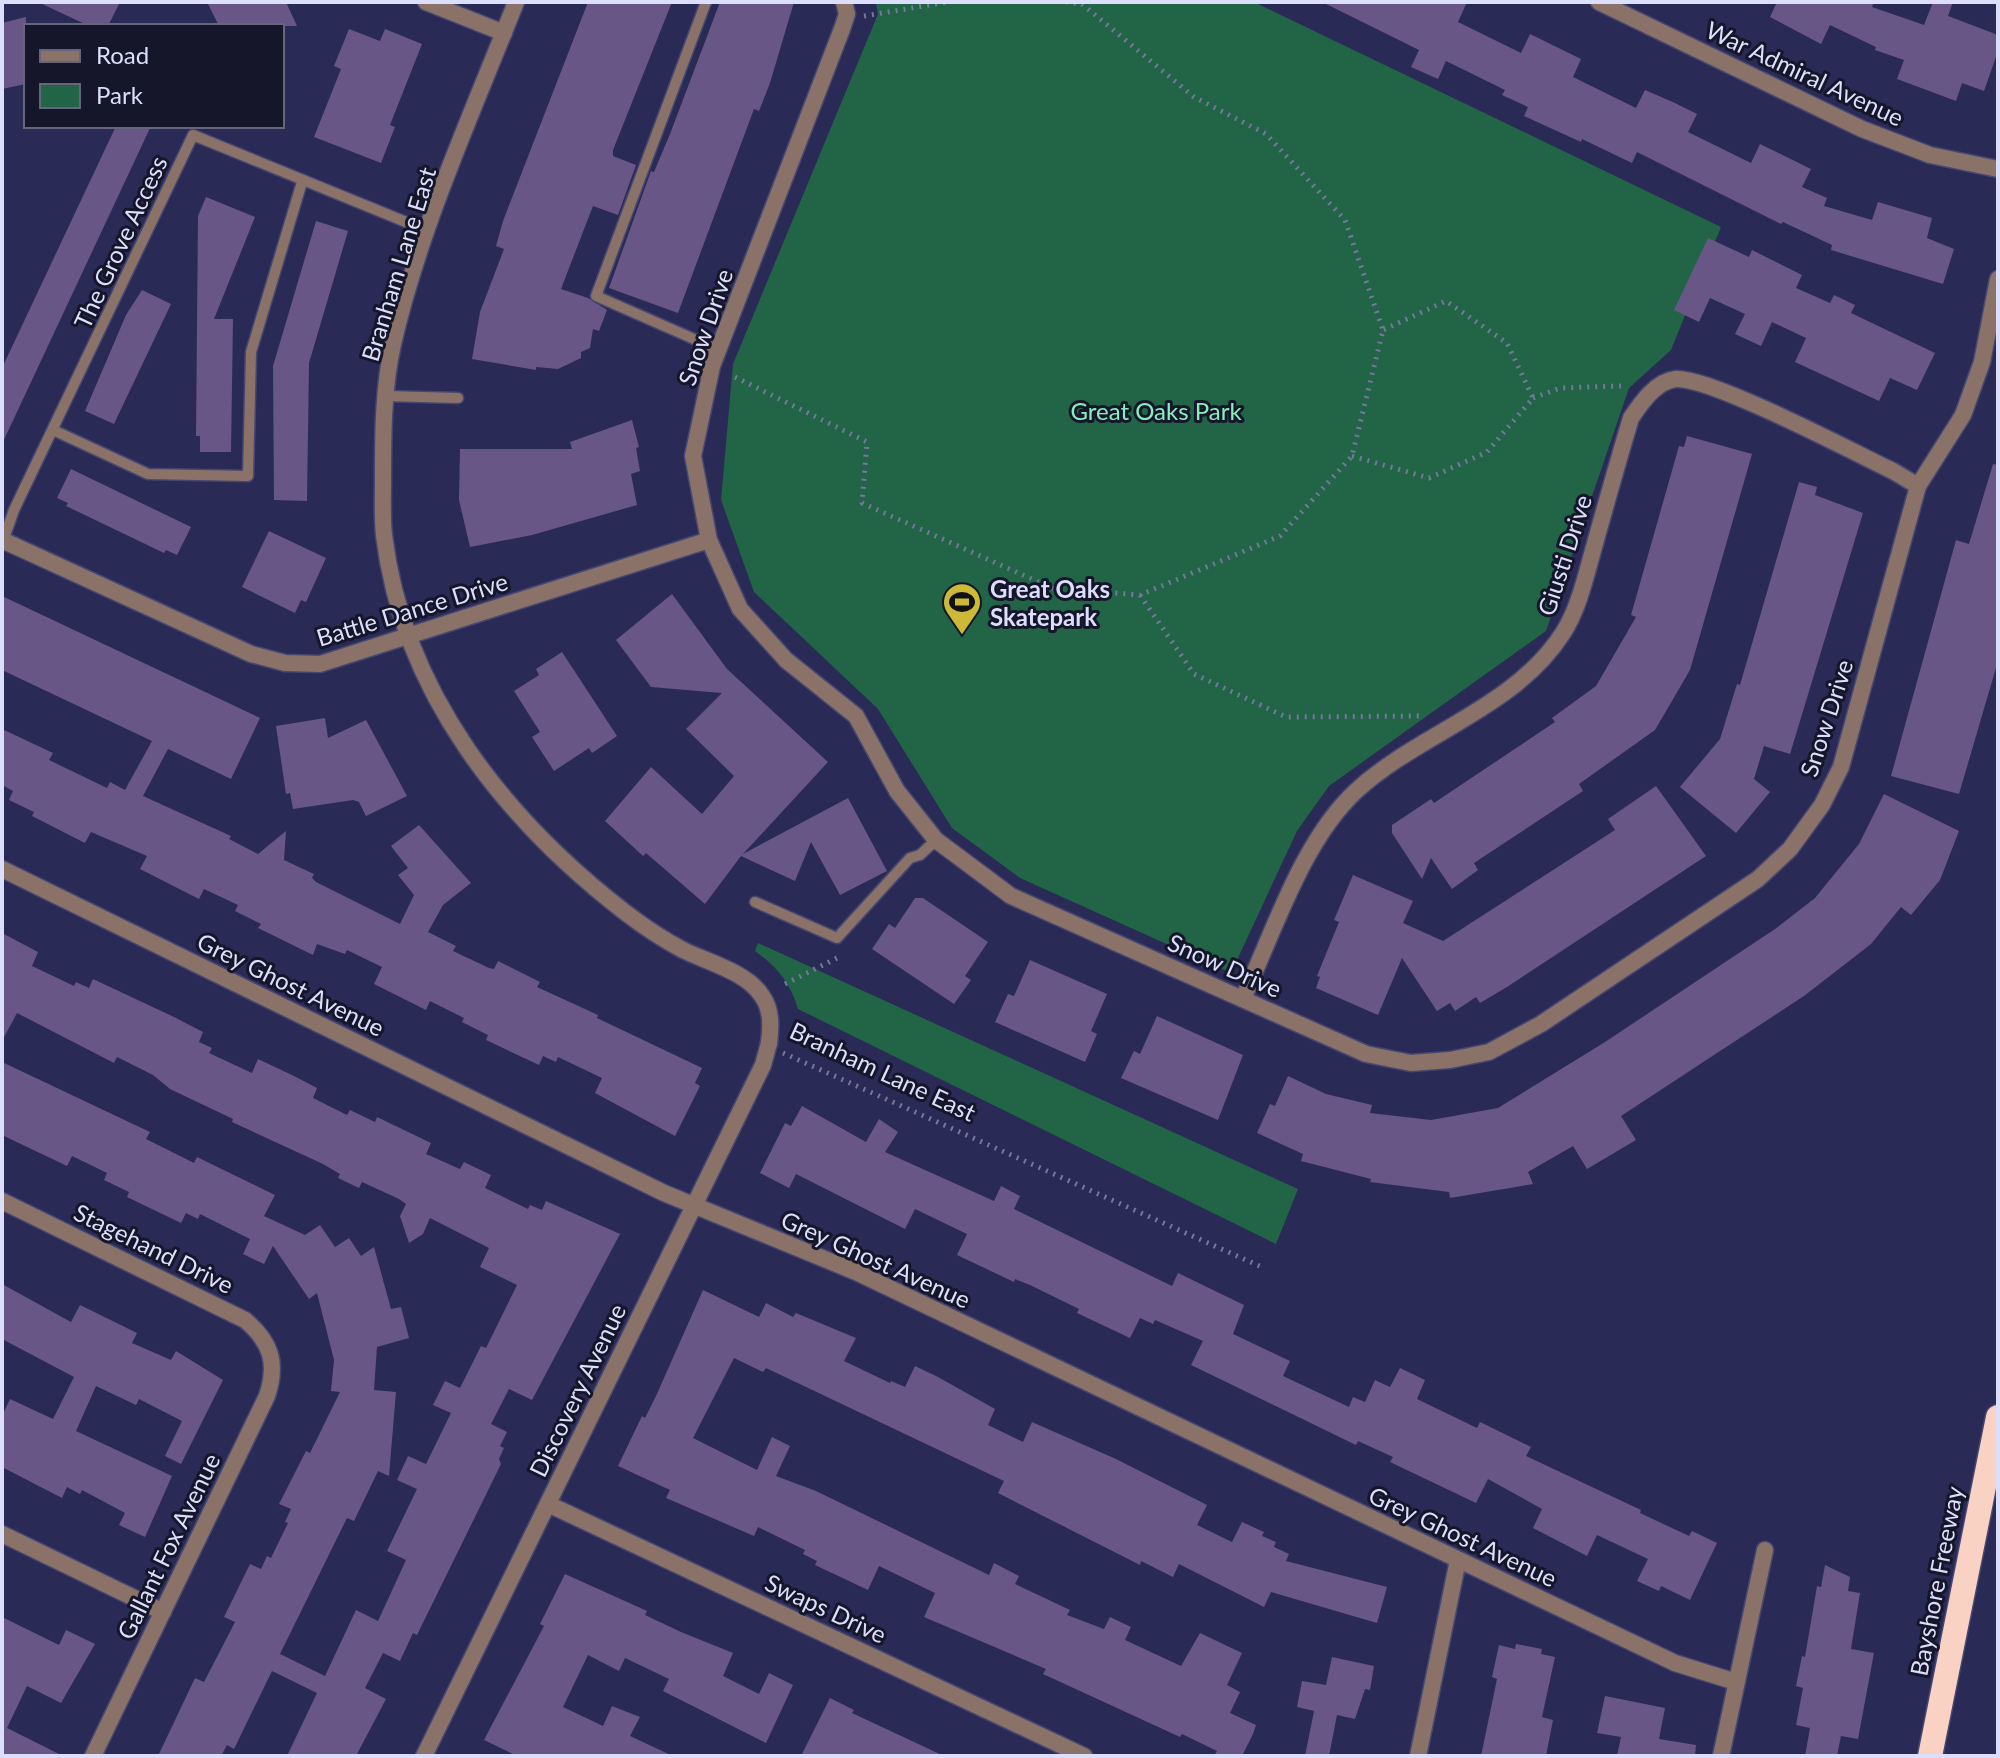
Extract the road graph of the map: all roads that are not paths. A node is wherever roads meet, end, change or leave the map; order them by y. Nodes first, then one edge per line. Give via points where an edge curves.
1 (426, 2) edge
2 (516, 2) edge
3 (706, 2) edge
4 (1599, 2) edge
5 (846, 8) edge
6 (504, 33) junction
7 (1998, 169) edge
8 (302, 182) junction
9 (428, 231) junction
10 (1998, 279) edge
11 (719, 350) junction
12 (386, 396) junction
13 (458, 398) dead end
14 (53, 430) junction
15 (1918, 486) junction
16 (2, 540) edge
17 (709, 540) junction
18 (410, 637) junction
19 (936, 840) junction
20 (2, 869) edge
21 (755, 902) dead end
22 (1243, 998) junction
23 (769, 1043) joint
24 (2, 1201) edge
25 (693, 1206) junction
26 (272, 1353) joint
27 (1998, 1417) edge
28 (548, 1504) junction
29 (2, 1534) edge
30 (1765, 1550) dead end
31 (1458, 1560) junction
32 (163, 1612) junction
33 (1736, 1682) junction
34 (93, 1756) edge
35 (424, 1756) edge
36 (1084, 1756) edge
37 (1418, 1756) edge
38 (1721, 1756) edge
39 (1930, 1756) edge

1 - 6 street
2 - 6 street, Branham Lane East
3 - 11 lane via 596,296
4 - 7 street, War Admiral Avenue via 1862,129 1930,155
5 - 11 street, Snow Drive
6 - 9 street, Branham Lane East
8 - 9 lane, The Grove Access
8 - 14 lane, The Grove Access via 193,135
8 - 14 lane via 251,352 248,476 148,474
9 - 12 street, Branham Lane East via 393,344
10 - 15 street, Snow Drive via 1982,362 1963,415
11 - 17 street, Snow Drive via 693,456
12 - 13 lane
12 - 18 street, Branham Lane East via 383,533 398,607
14 - 16 lane, The Grove Access
15 - 22 street, Snow Drive via 1841,767 1790,849 1758,879 1541,1024 1489,1052 1411,1063 1366,1054
15 - 22 street, Giusti Drive via 1708,386 1675,379 1647,394 1631,418 1581,593 1565,630 1543,661 1513,687 1359,788 1334,813
16 - 18 street, Battle Dance Drive via 251,654 285,663 320,664
17 - 18 street, Battle Dance Drive
17 - 19 street, Snow Drive via 740,609 786,660 856,716 897,791
18 - 23 street, Branham Lane East via 439,708 490,781 550,850 628,915 743,978 762,995 772,1020
19 - 21 lane via 910,858 837,938
19 - 22 street, Snow Drive via 1011,896
20 - 25 street, Grey Ghost Avenue
23 - 25 street, Discovery Avenue
24 - 26 street, Stagehand Drive via 245,1320 262,1334
25 - 28 street, Discovery Avenue
25 - 31 street, Grey Ghost Avenue via 856,1272
26 - 32 street, Gallant Fox Avenue via 274,1375 267,1396
27 - 39 highway, Bayshore Freeway
28 - 35 street, Discovery Avenue
28 - 36 street, Swaps Drive
29 - 32 street
30 - 33 street
31 - 33 street, Grey Ghost Avenue via 1675,1663
31 - 37 street
32 - 34 street, Gallant Fox Avenue
33 - 38 street

